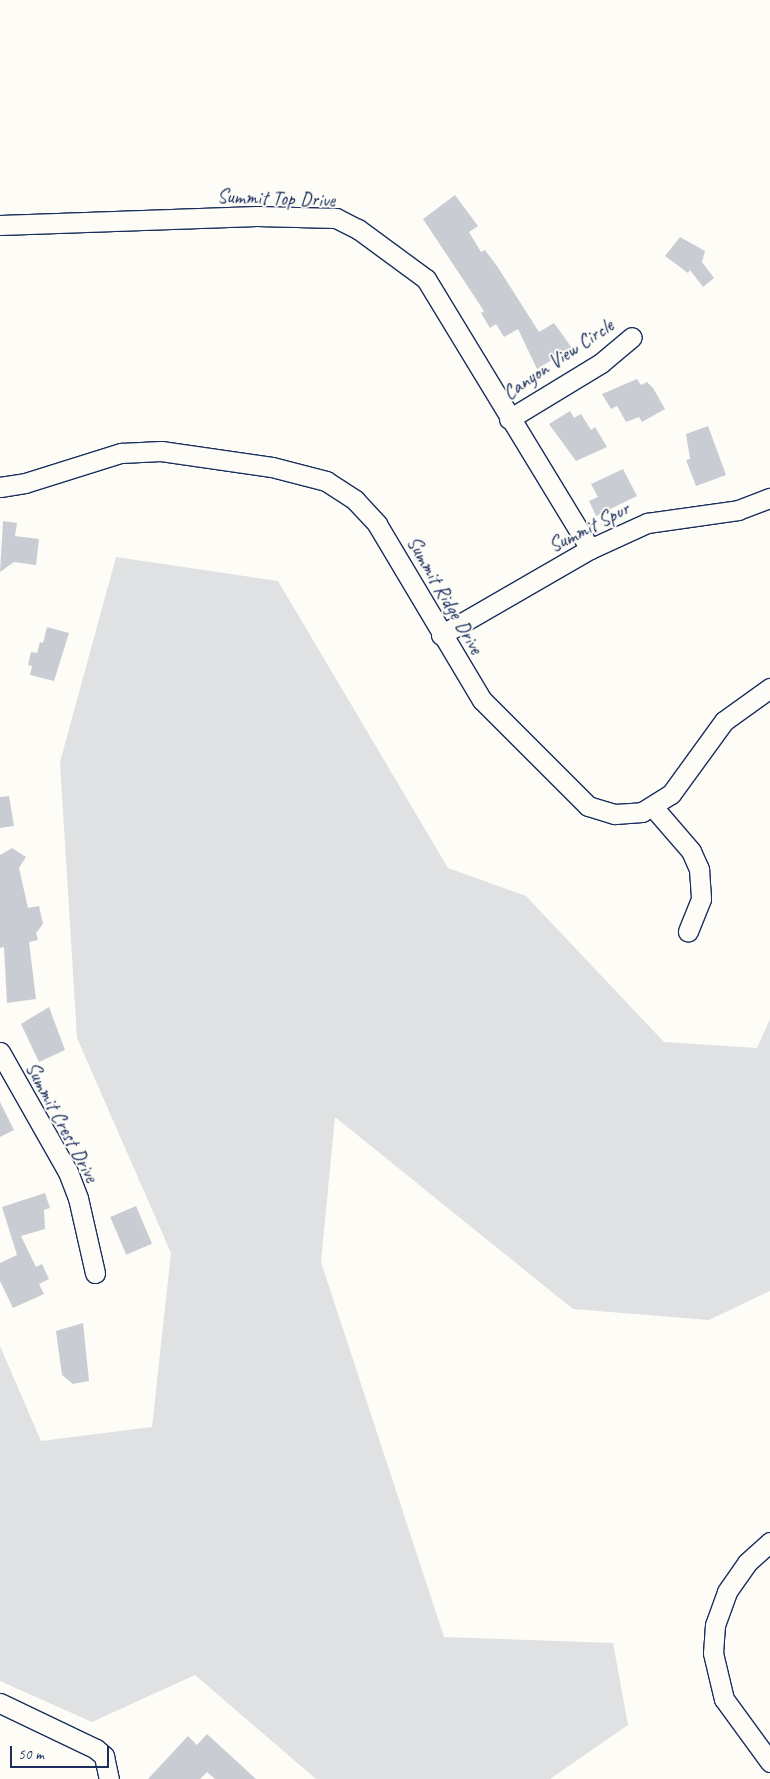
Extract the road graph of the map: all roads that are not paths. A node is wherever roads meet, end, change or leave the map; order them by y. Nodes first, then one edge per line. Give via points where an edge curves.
1 (0, 225) edge
2 (632, 337) dead end
3 (509, 419) junction
4 (0, 486) edge
5 (770, 498) edge
6 (590, 549) junction
7 (442, 635) junction
8 (770, 688) edge
9 (653, 807) junction
10 (688, 932) dead end
11 (0, 1052) edge
12 (94, 1273) dead end
13 (770, 1542) edge
14 (0, 1704) edge
15 (770, 1762) edge
16 (109, 1779) edge

1 - 3 street, Summit Top Drive via 257,216 336,218 384,245 426,279
2 - 3 street, Canyon View Circle via 601,363
3 - 6 street, Summit Top Drive
4 - 7 street, Summit Ridge Drive via 25,483 121,453 161,451 310,474 342,490 367,511
5 - 6 street, Summit Spur via 738,510 647,523
6 - 7 street, Summit Spur
7 - 9 street, Summit Ridge Drive via 482,700 588,806 615,814
8 - 9 street, Summit Ridge Drive via 724,722 671,794
9 - 10 street via 691,851 699,869 701,899
11 - 12 street, Summit Crest Drive via 68,1172 78,1198
13 - 15 street via 748,1563 728,1592 715,1625 713,1653 724,1699
14 - 16 street via 72,1735 104,1756

